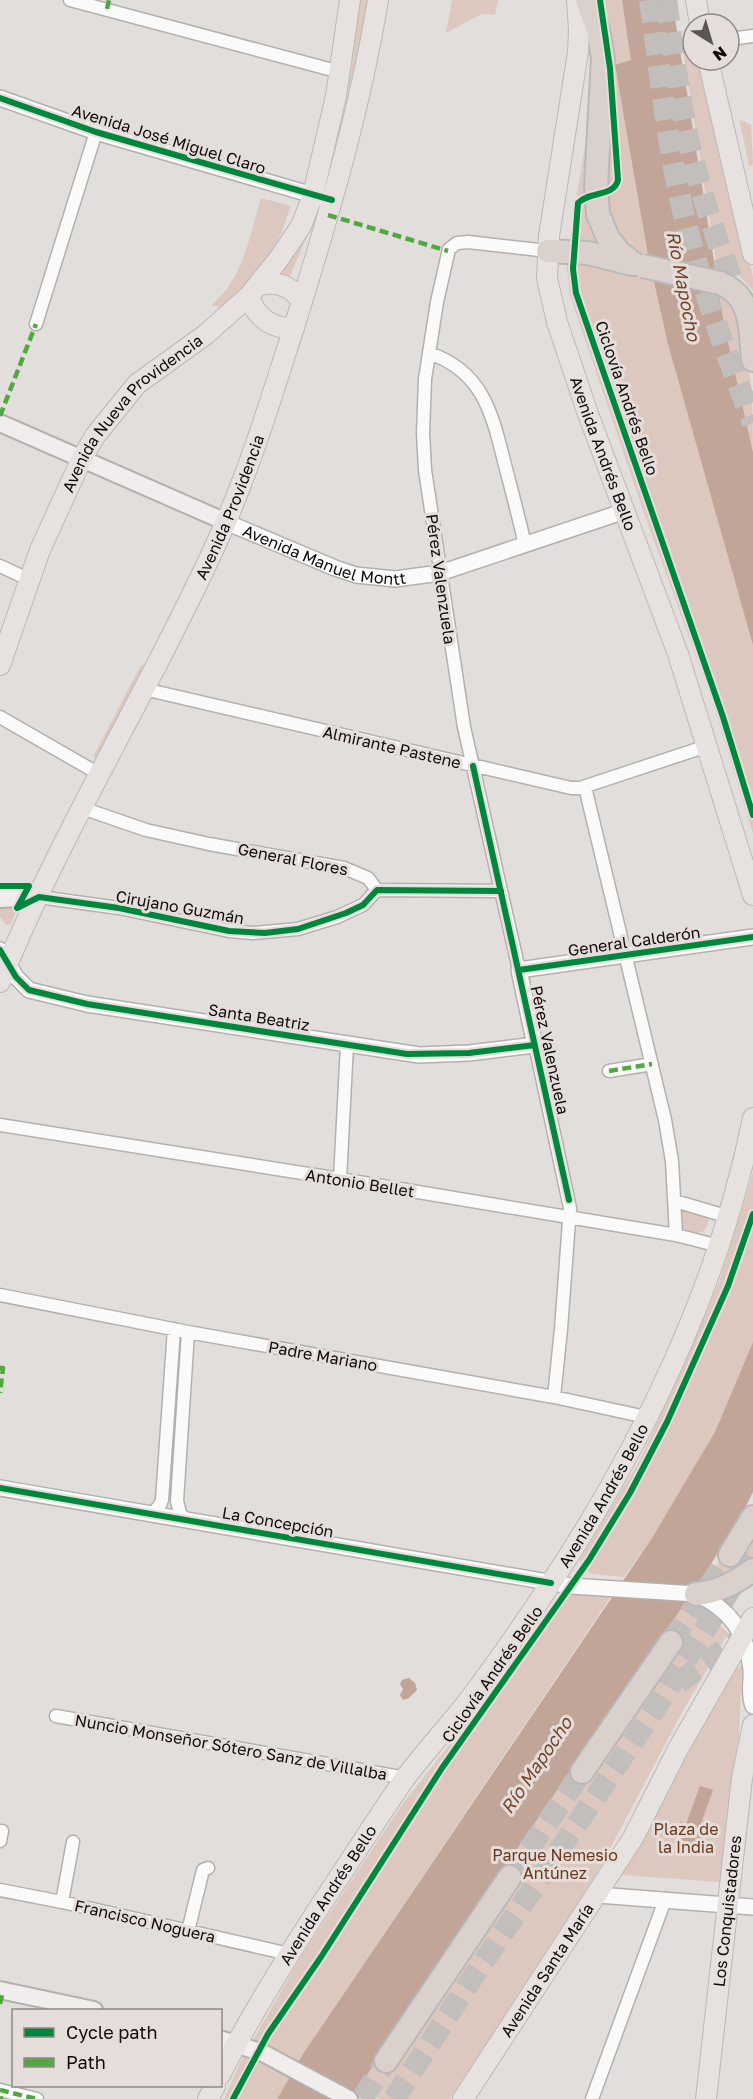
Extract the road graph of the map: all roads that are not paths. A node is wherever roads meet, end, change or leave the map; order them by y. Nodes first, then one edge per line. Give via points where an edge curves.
1 (70, 0) edge
2 (350, 0) edge
3 (378, 0) edge
4 (577, 0) edge
5 (587, 0) edge
6 (108, 5) edge
7 (340, 72) junction
8 (711, 72) edge
9 (0, 98) edge
10 (96, 132) junction
11 (322, 198) junction
12 (548, 251) junction
13 (753, 254) edge
14 (639, 265) junction
15 (254, 290) junction
16 (302, 301) junction
17 (36, 324) dead end
18 (294, 328) junction
19 (429, 353) junction
20 (753, 360) edge
21 (0, 423) edge
22 (82, 458) junction
23 (625, 511) junction
24 (226, 522) junction
25 (525, 545) junction
26 (0, 566) edge
27 (440, 573) junction
28 (28, 579) junction
29 (0, 664) edge
30 (144, 689) junction
31 (0, 717) edge
32 (707, 746) junction
33 (473, 766) junction
34 (99, 774) junction
35 (585, 786) junction
36 (82, 808) junction
37 (377, 890) junction
38 (501, 891) junction
39 (753, 894) edge
40 (39, 897) junction
41 (0, 899) edge
42 (753, 938) edge
43 (626, 956) junction
44 (3, 966) edge
45 (519, 970) junction
46 (535, 1044) junction
47 (347, 1045) junction
48 (652, 1064) junction
49 (609, 1071) dead end
50 (753, 1118) edge
51 (0, 1125) edge
52 (340, 1179) junction
53 (675, 1201) junction
54 (570, 1217) junction
55 (729, 1217) junction
56 (676, 1235) junction
57 (719, 1246) junction
58 (0, 1295) edge
59 (174, 1329) junction
60 (188, 1332) junction
61 (554, 1397) junction
62 (646, 1417) junction
63 (164, 1484) junction
64 (178, 1484) junction
65 (0, 1488) edge
66 (153, 1513) junction
67 (753, 1517) edge
68 (185, 1519) junction
69 (730, 1554) tunnel mouth
70 (753, 1570) edge
71 (551, 1583) junction
72 (695, 1594) junction
73 (753, 1618) edge
74 (743, 1636) junction
75 (671, 1642) tunnel mouth
76 (753, 1706) edge
77 (56, 1716) dead end
78 (753, 1725) edge
79 (582, 1772) tunnel mouth
80 (406, 1778) junction
81 (73, 1842) dead end
82 (208, 1868) dead end
83 (510, 1877) tunnel mouth
84 (0, 1890) edge
85 (598, 1895) junction
86 (665, 1900) junction
87 (62, 1902) junction
88 (728, 1905) junction
89 (753, 1907) edge
90 (188, 1931) junction
91 (289, 1954) junction
92 (0, 1990) edge
93 (89, 2009) edge
94 (229, 2041) edge
95 (386, 2061) tunnel mouth
96 (222, 2067) edge
97 (0, 2090) edge
98 (37, 2099) edge
99 (349, 2099) edge
100 (463, 2099) edge
101 (592, 2099) edge
102 (706, 2099) edge

1 - 6 street
2 - 7 main road, Avenida Providencia
3 - 11 main road, Avenida Providencia via 363,74
4 - 12 main road, Avenida Andrés Bello via 578,52
5 - 14 highway via 603,58 598,214 614,246
6 - 7 street
7 - 11 main road, Avenida Providencia
8 - 13 main road
9 - 10 street, Avenida José Miguel Claro
10 - 11 street, Avenida José Miguel Claro
10 - 17 street
11 - 15 main road, Avenida Nueva Providencia
11 - 16 main road, Avenida Providencia
12 - 14 highway via 588,253
12 - 19 street, Pérez Valenzuela via 468,242 451,246
12 - 23 main road, Avenida Andrés Bello via 548,278 557,322
14 - 20 highway, bridge via 720,283 734,291 746,306
15 - 16 main road via 275,283 295,292
15 - 18 main road via 254,309 264,320 279,328
15 - 22 main road, Avenida Nueva Providencia via 205,335 137,384 105,422
16 - 18 main road, Avenida Providencia
18 - 24 main road, Avenida Providencia via 271,403
19 - 25 street via 458,367 483,396 496,431
19 - 27 street, Pérez Valenzuela via 423,447
21 - 22 main road, Avenida Manuel Montt
22 - 24 main road, Avenida Manuel Montt
22 - 28 main road, Avenida Nueva Providencia
23 - 25 street, Avenida Manuel Montt
23 - 32 main road, Avenida Andrés Bello
24 - 27 street, Avenida Manuel Montt via 356,574 395,579
24 - 30 main road, Avenida Providencia
25 - 27 street, Avenida Manuel Montt
26 - 28 street
27 - 33 street, Pérez Valenzuela
28 - 29 main road, Avenida Nueva Providencia
30 - 33 street, Almirante Pastene
30 - 34 main road, Avenida Providencia
31 - 34 street
32 - 35 street, Almirante Pastene
32 - 39 main road, Avenida Andrés Bello
33 - 35 street, Almirante Pastene via 571,788
33 - 38 street, Pérez Valenzuela
34 - 36 main road, Avenida Providencia
35 - 43 street
36 - 37 street, General Flores via 146,830 344,867 368,878
36 - 40 main road, Avenida Providencia
37 - 38 street
37 - 40 street, Cirujano Guzmán via 363,905 337,917 298,929 253,933
38 - 45 street, Pérez Valenzuela
40 - 41 main road
40 - 44 main road, Avenida Providencia
42 - 43 street, General Calderón
43 - 45 street, General Calderón
43 - 48 street
44 - 47 street, Santa Beatriz via 25,987 43,995
45 - 46 street, Pérez Valenzuela
46 - 47 street, Santa Beatriz via 419,1055
46 - 54 street, Pérez Valenzuela
47 - 52 street
48 - 49 street
48 - 53 street via 669,1139
50 - 55 main road, Avenida Andrés Bello
51 - 52 street, Antonio Bellet
52 - 54 street, Antonio Bellet
53 - 55 street
53 - 56 street
54 - 56 street, Antonio Bellet
54 - 61 street, Pérez Valenzuela
55 - 57 main road, Avenida Andrés Bello
56 - 57 street, Antonio Bellet
57 - 62 main road, Avenida Andrés Bello
58 - 59 street, Padre Mariano
59 - 60 street, Padre Mariano
59 - 63 street
60 - 61 street, Padre Mariano
60 - 64 street
61 - 62 street, Padre Mariano
62 - 71 main road, Avenida Andrés Bello
63 - 64 street via 170,1491
63 - 66 street via 160,1506
64 - 68 street via 178,1507
65 - 66 street, La Concepción
66 - 68 street, La Concepción
67 - 69 highway
68 - 71 street, La Concepción
70 - 72 highway via 724,1588
71 - 72 street, La Concepción
71 - 80 main road, Avenida Andrés Bello via 472,1695
72 - 74 street via 724,1610
73 - 74 main road, Avenida Santa María
74 - 76 street
74 - 85 main road, Avenida Santa María
75 - 79 highway
77 - 80 street, Nuncio Monseñor Sótero Sanz de Villalba
78 - 88 main road, Los Conquistadores via 742,1778
80 - 91 main road, Avenida Andrés Bello
81 - 87 street
82 - 90 street via 203,1870
83 - 95 highway
84 - 87 street, Francisco Noguera
85 - 86 street
85 - 100 main road, Avenida Santa María
86 - 88 street
86 - 101 street
87 - 90 street, Francisco Noguera
88 - 89 street
88 - 102 main road, Los Conquistadores
90 - 91 street, Francisco Noguera
91 - 94 main road, Avenida Andrés Bello
92 - 93 main road
94 - 96 main road, Avenida Andrés Bello
94 - 99 main road via 292,2068
97 - 98 street

